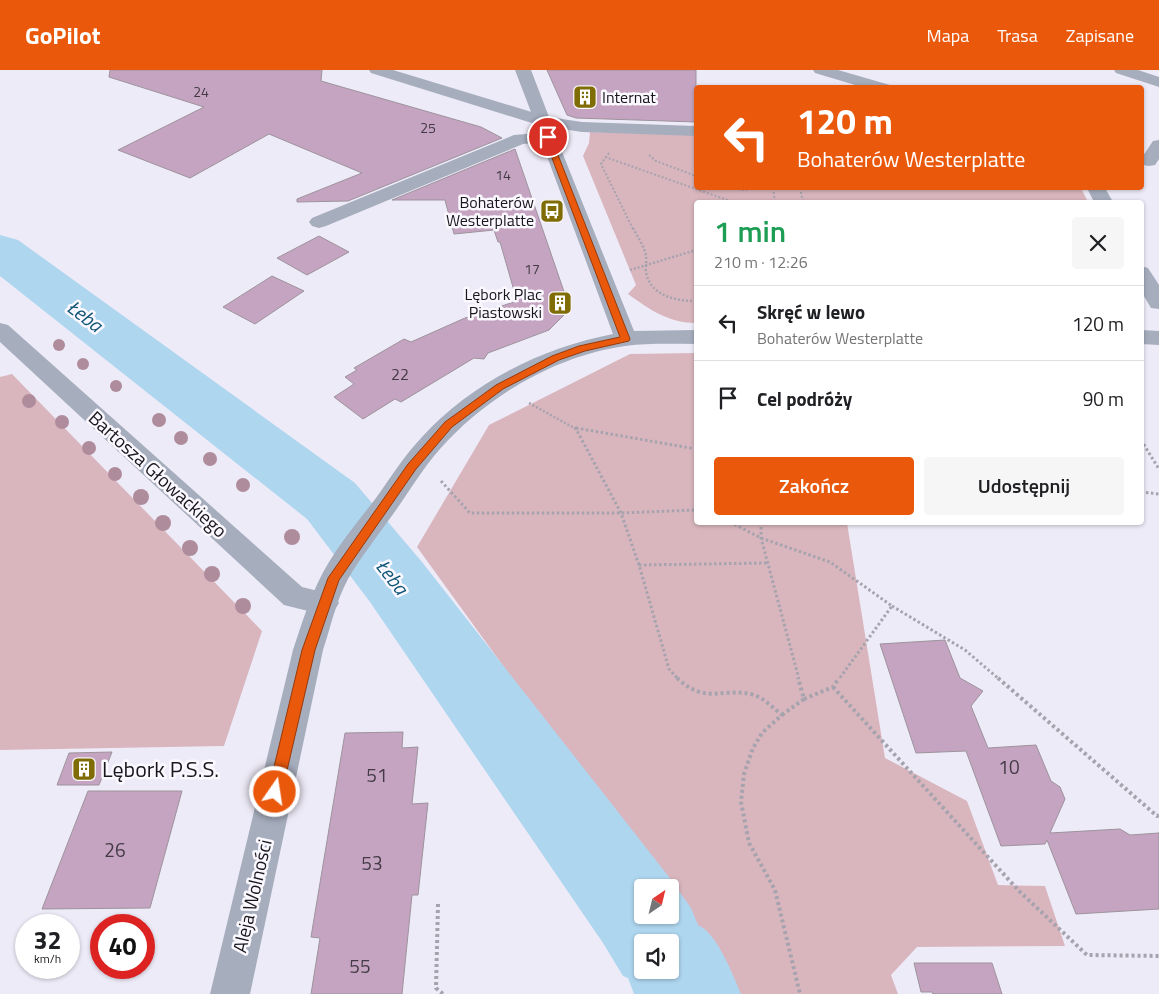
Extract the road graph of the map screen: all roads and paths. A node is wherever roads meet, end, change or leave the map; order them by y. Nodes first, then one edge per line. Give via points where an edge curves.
1 (377, 70) edge
2 (523, 70) edge
3 (821, 70) edge
4 (1122, 70) edge
5 (1159, 82) edge
6 (874, 85) edge
7 (545, 129) junction
8 (694, 131) edge
9 (1159, 145) edge
10 (614, 147) dead end
11 (606, 157) junction
12 (1150, 161) edge
13 (694, 189) edge
14 (698, 190) edge
15 (727, 200) edge
16 (319, 222) dead end
17 (694, 251) edge
18 (646, 266) junction
19 (624, 272) dead end
20 (1144, 277) edge
21 (694, 301) edge
22 (1159, 304) edge
23 (0, 330) edge
24 (694, 337) edge
25 (1144, 338) edge
26 (1159, 338) edge
27 (626, 339) junction
28 (524, 400) dead end
29 (575, 428) junction
30 (1144, 445) edge
31 (694, 449) edge
32 (1159, 469) edge
33 (424, 471) junction
34 (1144, 492) edge
35 (1159, 494) edge
36 (694, 510) edge
37 (621, 513) junction
38 (736, 525) edge
39 (761, 525) edge
40 (761, 538) junction
41 (769, 563) junction
42 (639, 565) junction
43 (329, 591) junction
44 (892, 606) junction
45 (833, 687) junction
46 (804, 699) junction
47 (782, 715) junction
48 (1159, 815) edge
49 (438, 904) dead end
50 (1159, 956) edge
51 (230, 994) edge
52 (444, 994) edge
53 (800, 994) edge

1 - 7 street
2 - 7 street
3 - 6 street
4 - 5 street
7 - 8 street
7 - 16 street
7 - 27 street
9 - 12 street
10 - 11 path
11 - 13 path
11 - 18 path via 601,164 646,255
14 - 15 path
17 - 18 path
18 - 19 path
18 - 21 path via 646,274 655,290 667,297
20 - 22 street
23 - 43 street, Bartosza Głowackiego via 294,597
24 - 27 street, Aleja Wolności
25 - 26 street
27 - 33 street, Aleja Wolności via 582,348 555,358 499,387 449,424
28 - 29 path
29 - 31 path
29 - 37 path
30 - 32 path
33 - 37 path via 470,513
33 - 43 street, Aleja Wolności
34 - 35 path
36 - 37 path
37 - 42 path
38 - 40 path
39 - 40 path
40 - 41 path
40 - 44 path via 830,562
41 - 42 path
41 - 46 path
42 - 47 path via 669,670 680,683 693,692 755,695
43 - 51 street, Aleja Wolności via 308,650
44 - 45 path
44 - 48 path via 965,650
45 - 46 path
45 - 50 path via 1019,891 1087,956
46 - 47 path
47 - 53 path via 752,748 740,801 749,842 775,892
49 - 52 path via 436,988

